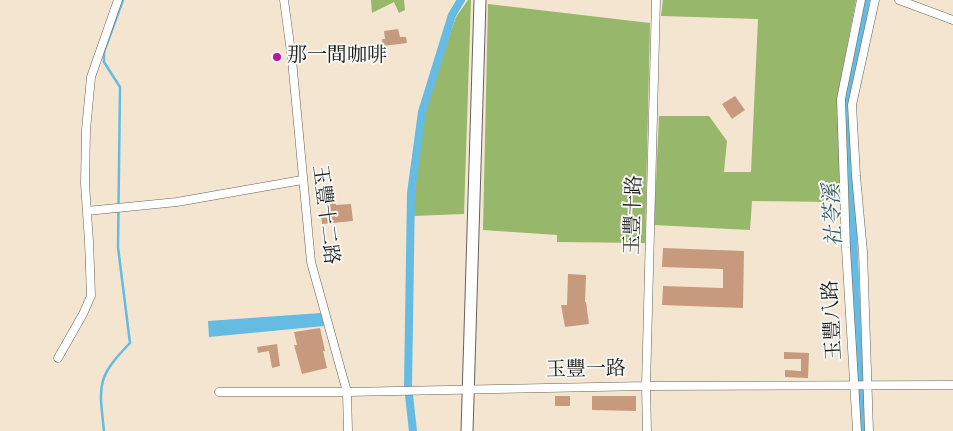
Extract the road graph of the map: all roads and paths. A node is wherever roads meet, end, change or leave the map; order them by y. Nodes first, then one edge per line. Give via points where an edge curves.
1 (118, 0) edge
2 (284, 0) edge
3 (480, 0) edge
4 (656, 0) edge
5 (861, 0) edge
6 (874, 0) edge
7 (899, 0) edge
8 (953, 20) edge
9 (302, 180) junction
10 (87, 211) junction
11 (58, 358) dead end
12 (953, 385) edge
13 (646, 386) junction
14 (861, 386) junction
15 (468, 388) junction
16 (219, 392) dead end
17 (346, 392) junction
18 (348, 431) edge
19 (467, 431) edge
20 (647, 431) edge
21 (857, 431) edge
22 (869, 431) edge

1 - 10 street via 91,77 86,130
2 - 9 street, 玉豐十二路
3 - 15 main road
4 - 13 street, 玉豐十路
5 - 14 street, 玉豐八路 via 840,98 846,248
6 - 14 street via 852,105 862,252
7 - 8 street
9 - 10 street via 177,202
9 - 17 street, 玉豐十二路 via 311,262
10 - 11 street via 90,296
12 - 14 street, 玉豐一路
13 - 14 street, 玉豐一路
13 - 15 street, 玉豐一路
13 - 20 street, 玉豐十路
14 - 21 street, 玉豐八路
14 - 22 street
15 - 17 street, 玉豐一路
15 - 19 main road
16 - 17 street, 玉豐一路
17 - 18 street, 玉豐十二路

